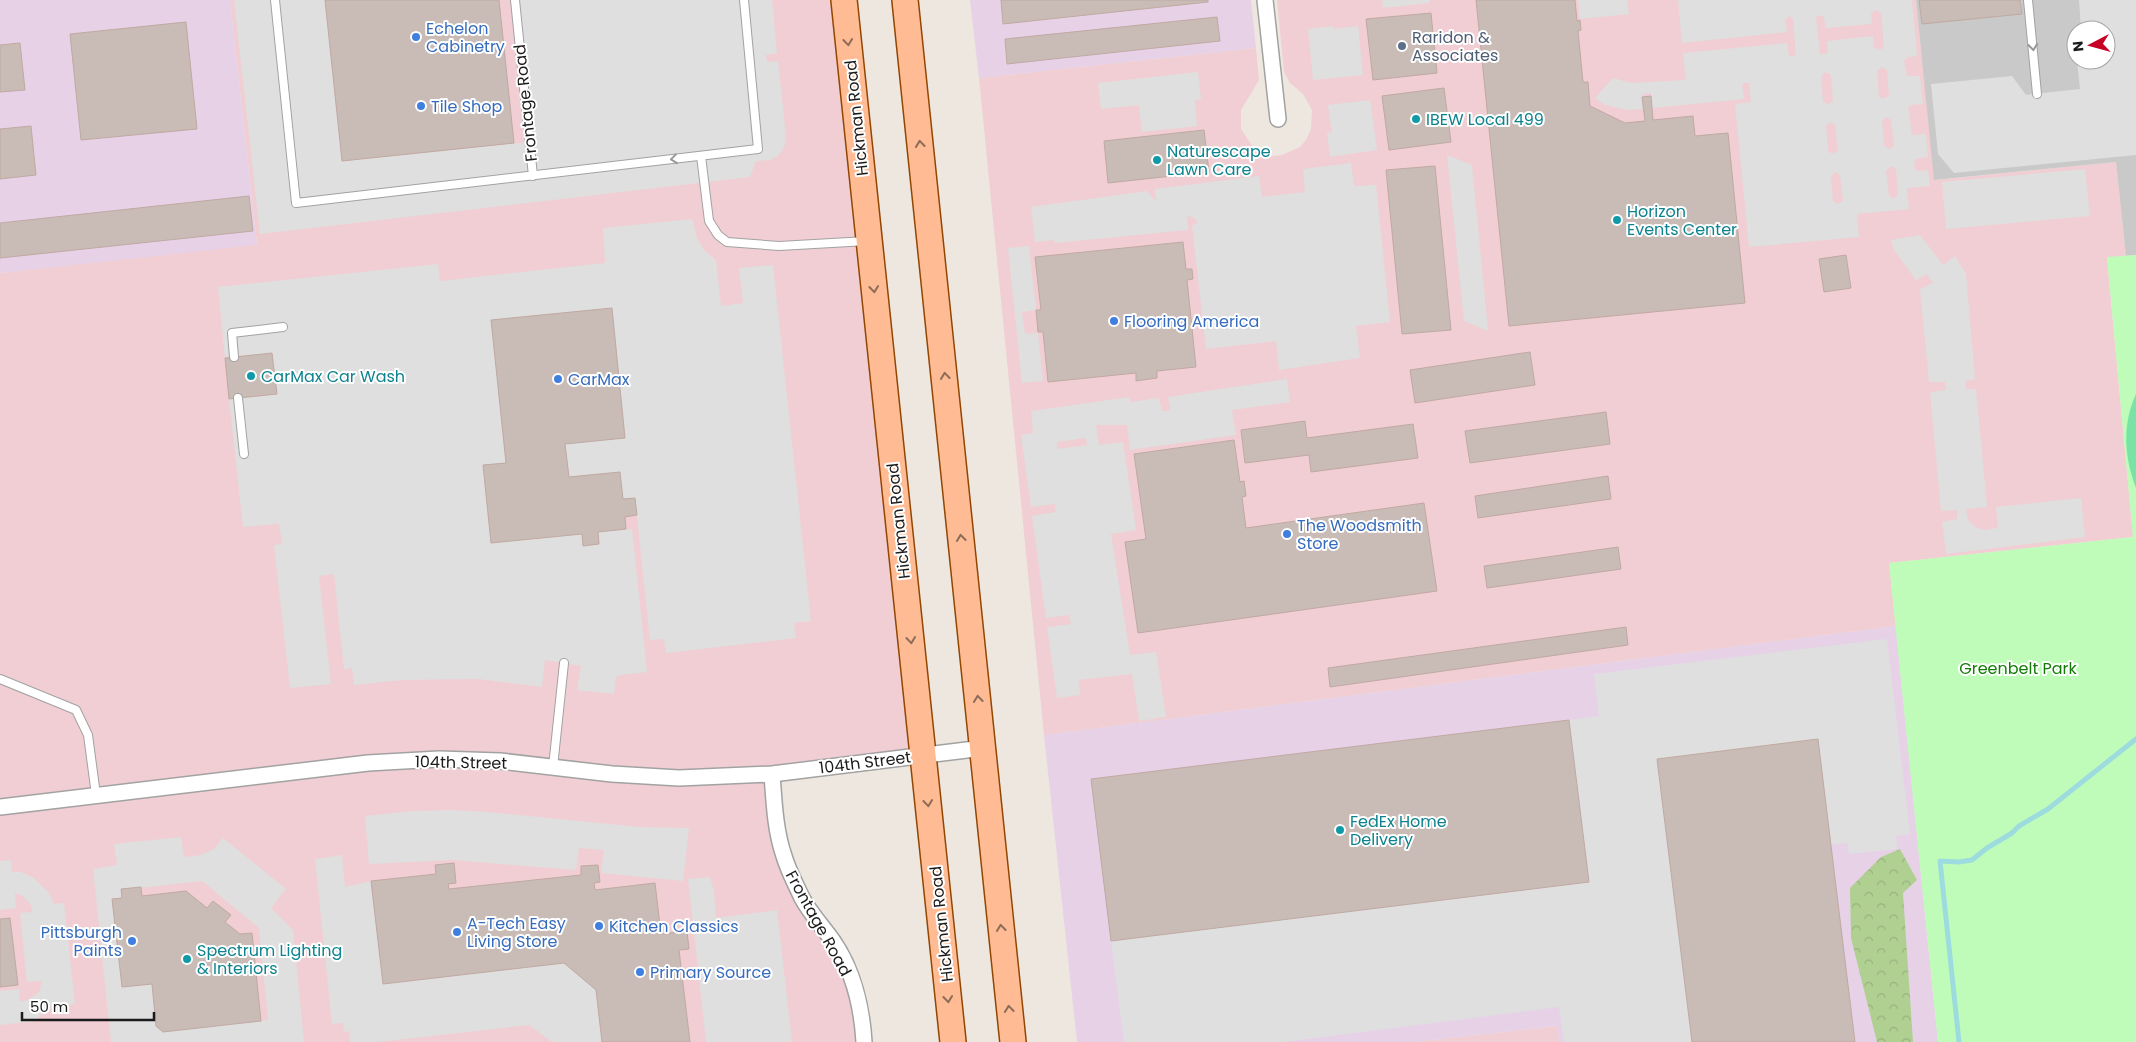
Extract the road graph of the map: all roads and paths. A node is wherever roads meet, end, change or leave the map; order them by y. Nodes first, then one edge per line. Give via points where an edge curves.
1 (275, 0) edge
2 (515, 0) edge
3 (744, 0) edge
4 (844, 0) edge
5 (905, 0) edge
6 (1265, 0) edge
7 (2028, 0) edge
8 (2037, 94) dead end
9 (1278, 119) dead end
10 (701, 156) junction
11 (533, 176) junction
12 (869, 241) junction
13 (283, 328) dead end
14 (234, 357) dead end
15 (238, 398) dead end
16 (244, 454) dead end
17 (564, 663) dead end
18 (0, 679) edge
19 (984, 748) junction
20 (923, 754) junction
21 (553, 768) junction
22 (772, 774) junction
23 (96, 795) junction
24 (0, 807) edge
25 (864, 1042) edge
26 (953, 1042) edge
27 (1013, 1042) edge

1 - 11 lane via 296,203
2 - 11 lane, Frontage Road
3 - 10 lane via 758,150
4 -> 12 main road, Hickman Road
19 -> 5 main road
6 - 9 street
7 -> 8 lane
10 -> 11 lane
10 - 12 lane via 708,222 727,242 779,246
12 -> 20 main road, Hickman Road
13 - 14 lane via 232,333
15 - 16 lane
17 - 21 lane
18 - 23 lane via 76,710 88,735
19 - 20 street, 104th Street
27 -> 19 main road
20 - 22 street, 104th Street
20 -> 26 main road, Hickman Road
21 - 22 street, 104th Street via 680,778
21 - 23 street, 104th Street via 467,758 430,759 368,763
22 - 25 street, Frontage Road via 775,813 784,856 803,900 834,944 846,968 858,998
23 - 24 street, 104th Street

